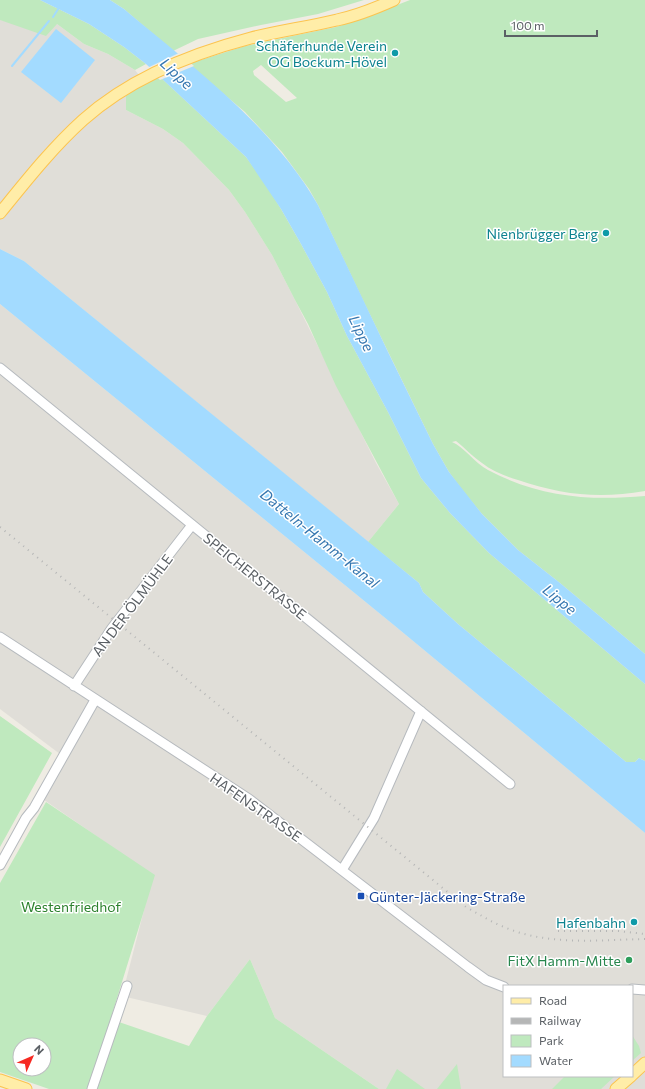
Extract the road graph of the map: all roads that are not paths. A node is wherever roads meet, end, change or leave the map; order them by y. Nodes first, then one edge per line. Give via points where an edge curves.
1 (394, 0) edge
2 (0, 213) edge
3 (0, 368) edge
4 (192, 525) junction
5 (0, 637) edge
6 (74, 686) junction
7 (96, 700) junction
8 (421, 711) junction
9 (510, 784) dead end
10 (0, 865) edge
11 (342, 870) junction
12 (127, 986) dead end
13 (503, 987) edge
14 (633, 990) edge
15 (645, 990) edge
16 (645, 1063) edge
17 (633, 1073) edge
18 (629, 1077) edge
19 (0, 1080) edge
20 (26, 1089) edge
21 (92, 1089) edge
22 (616, 1089) edge

1 - 2 main road via 338,20 251,38 206,51 147,76 83,120 44,160
3 - 4 street, SPEICHERSTRASSE
4 - 6 street, AN DER ÖLMÜHLE via 112,628
4 - 8 street, SPEICHERSTRASSE
5 - 6 street, HAFENSTRASSE
6 - 7 street, HAFENSTRASSE
7 - 10 street
7 - 11 street, HAFENSTRASSE via 249,799
8 - 9 street, SPEICHERSTRASSE
8 - 11 street via 374,818
11 - 13 street, HAFENSTRASSE via 476,974
12 - 21 street
14 - 15 street
16 - 17 main road
18 - 22 main road
19 - 20 main road

